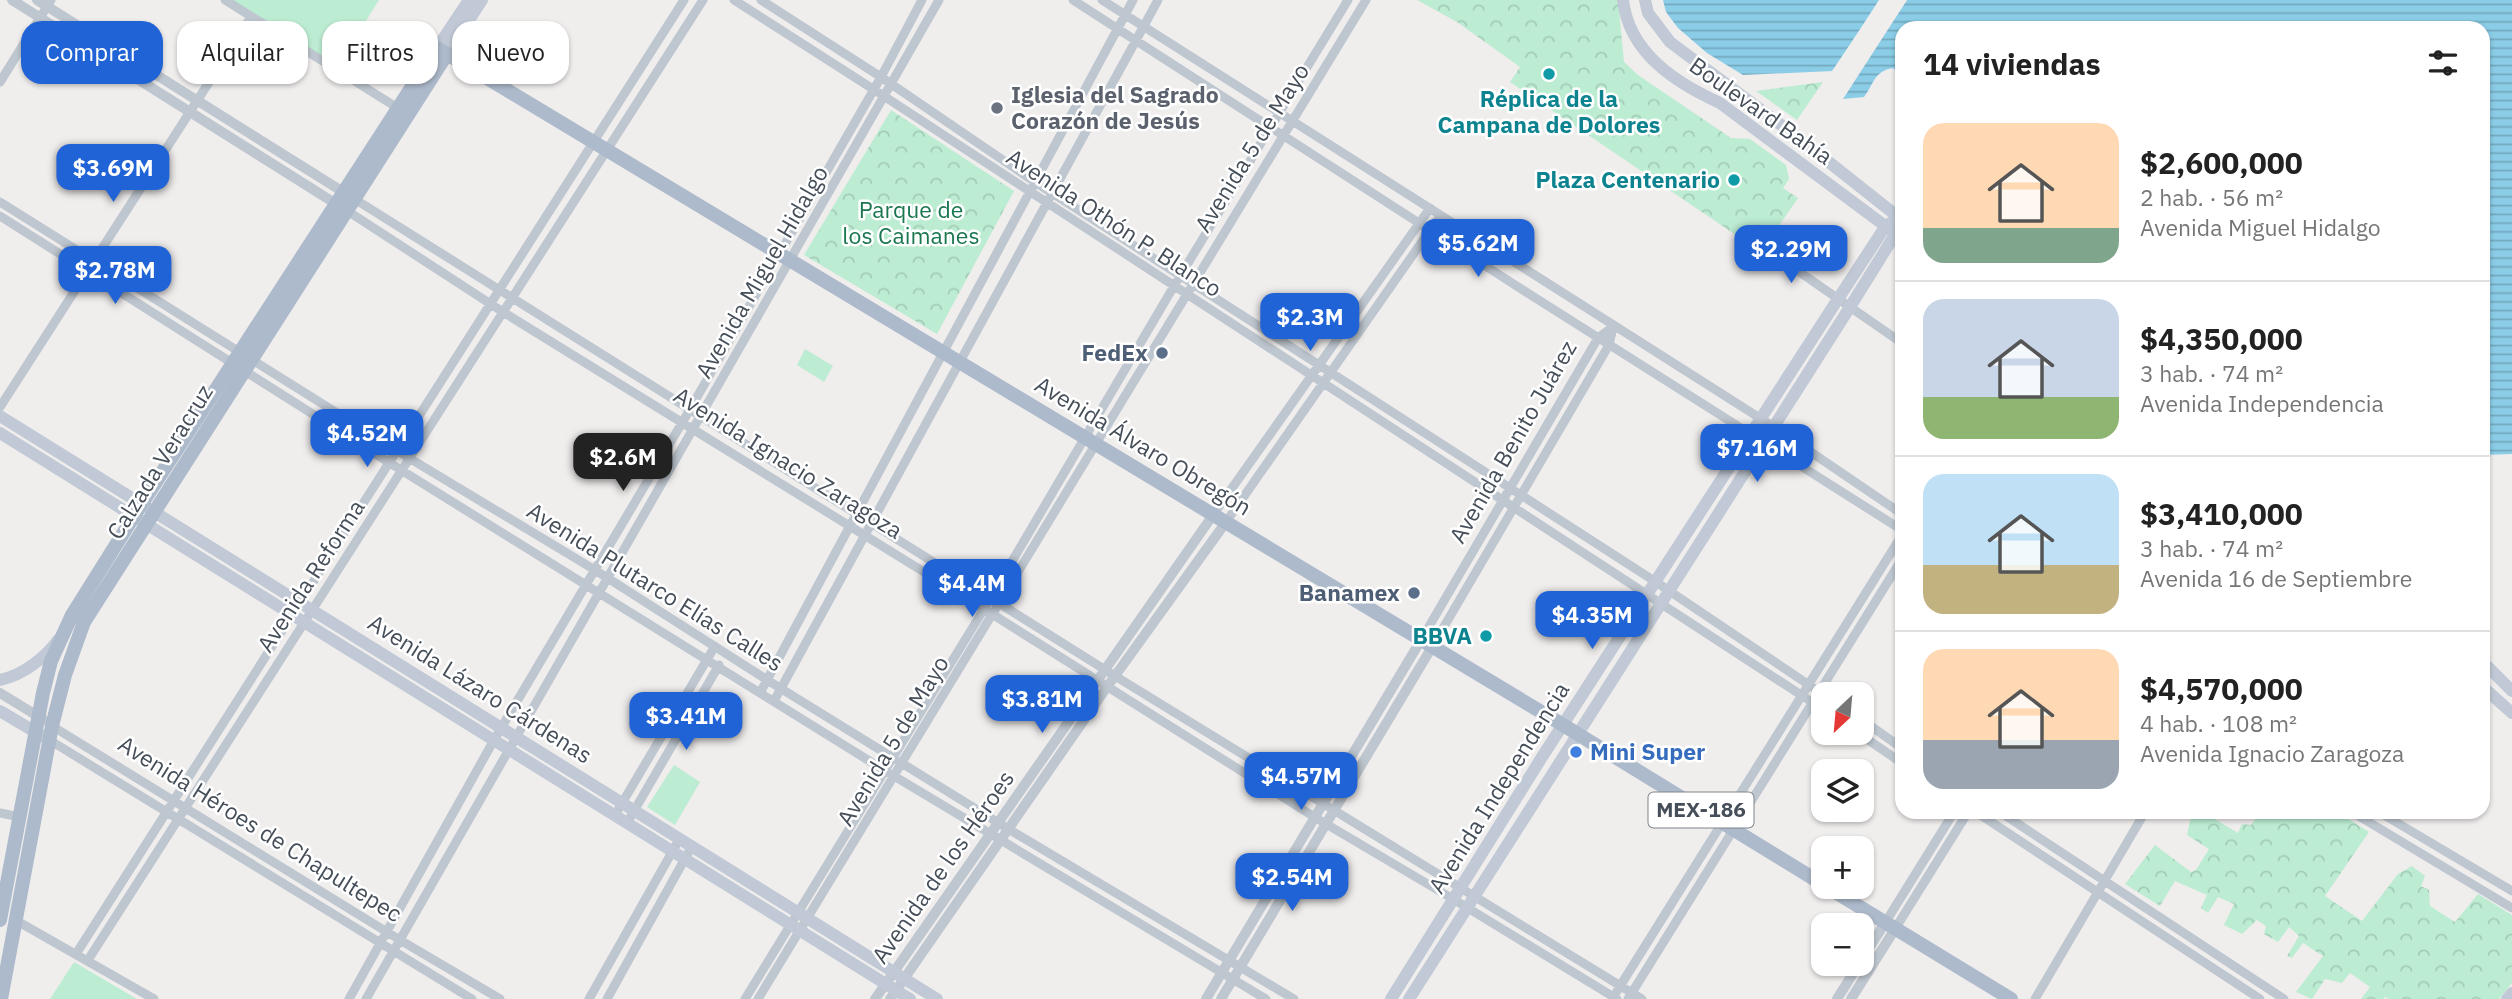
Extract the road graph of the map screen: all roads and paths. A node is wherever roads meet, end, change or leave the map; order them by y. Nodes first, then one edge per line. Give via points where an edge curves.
1 (12, 0) edge
2 (225, 0) edge
3 (469, 0) edge
4 (482, 0) edge
5 (684, 0) edge
6 (703, 0) edge
7 (734, 0) edge
8 (761, 0) edge
9 (922, 0) edge
10 (939, 0) edge
11 (1073, 0) edge
12 (1102, 0) edge
13 (1133, 0) edge
14 (1158, 0) edge
15 (1348, 0) edge
16 (1366, 0) edge
17 (1623, 0) edge
18 (1645, 0) edge
19 (45, 2) edge
20 (1125, 15) junction
21 (251, 17) junction
22 (40, 18) junction
23 (1144, 26) junction
24 (1118, 29) junction
25 (1136, 41) junction
26 (442, 51) junction
27 (1198, 61) junction
28 (1189, 75) junction
29 (881, 77) junction
30 (0, 82) edge
31 (892, 85) junction
32 (873, 89) junction
33 (884, 96) junction
34 (197, 100) junction
35 (403, 111) junction
36 (190, 112) junction
37 (1280, 114) junction
38 (1291, 121) junction
39 (1271, 128) junction
40 (1283, 134) junction
41 (1801, 140) junction
42 (1330, 145) junction
43 (600, 146) junction
44 (1790, 154) junction
45 (1321, 159) junction
46 (1035, 183) junction
47 (1052, 192) junction
48 (1030, 193) junction
49 (345, 201) junction
50 (0, 202) edge
51 (1047, 203) junction
52 (1430, 208) junction
53 (1895, 213) edge
54 (0, 216) edge
55 (1440, 216) junction
56 (1420, 223) junction
57 (1430, 230) junction
58 (1894, 232) edge
59 (1762, 246) dead end
60 (784, 257) junction
61 (94, 261) junction
62 (87, 271) junction
63 (1182, 275) junction
64 (1535, 277) junction
65 (1193, 283) junction
66 (1174, 286) junction
67 (499, 291) junction
68 (1526, 292) junction
69 (1186, 293) junction
70 (512, 298) junction
71 (1838, 299) junction
72 (490, 304) junction
73 (1850, 307) junction
74 (503, 312) junction
75 (1613, 327) junction
76 (1598, 338) junction
77 (1895, 338) edge
78 (1609, 345) junction
79 (943, 353) junction
80 (243, 362) junction
81 (960, 362) junction
82 (1320, 365) junction
83 (1331, 372) junction
84 (1312, 375) junction
85 (1324, 382) junction
86 (1704, 385) junction
87 (1695, 400) junction
88 (0, 407) edge
89 (689, 411) junction
90 (0, 416) edge
91 (701, 418) junction
92 (1760, 420) junction
93 (682, 422) junction
94 (1774, 427) junction
95 (694, 430) junction
96 (0, 433) edge
97 (1751, 435) junction
98 (1091, 441) junction
99 (1764, 442) junction
100 (397, 450) junction
101 (409, 458) junction
102 (389, 462) junction
103 (401, 470) junction
104 (1856, 482) junction
105 (1510, 490) junction
106 (1847, 494) junction
107 (1520, 496) junction
108 (1503, 500) junction
109 (632, 507) junction
110 (1513, 507) junction
111 (1895, 509) edge
112 (138, 511) junction
113 (645, 514) junction
114 (857, 514) junction
115 (151, 519) junction
116 (1219, 519) junction
117 (872, 523) junction
118 (1895, 525) edge
119 (850, 526) junction
120 (866, 536) junction
121 (1895, 547) edge
122 (595, 569) junction
123 (1895, 571) edge
124 (608, 578) junction
125 (1656, 582) junction
126 (587, 584) junction
127 (1670, 592) junction
128 (600, 593) junction
129 (1648, 594) junction
130 (995, 599) junction
131 (300, 601) junction
132 (1662, 603) junction
133 (313, 609) junction
134 (988, 611) junction
135 (292, 615) junction
136 (304, 622) junction
137 (66, 628) junction
138 (1054, 636) junction
139 (1427, 644) junction
140 (715, 646) junction
141 (1045, 648) junction
142 (708, 658) junction
143 (719, 665) junction
144 (2490, 669) edge
145 (1111, 673) junction
146 (0, 680) edge
147 (768, 680) junction
148 (1829, 682) edge
149 (1103, 684) junction
150 (1810, 687) junction
151 (780, 688) junction
152 (2512, 691) edge
153 (0, 693) edge
154 (760, 693) junction
155 (2490, 693) edge
156 (1802, 695) junction
157 (775, 701) junction
158 (1811, 702) edge
159 (1811, 704) edge
160 (0, 710) edge
161 (2512, 713) edge
162 (37, 716) junction
163 (52, 726) junction
164 (1563, 726) junction
165 (503, 728) junction
166 (1874, 728) edge
167 (34, 731) junction
168 (516, 736) junction
169 (1578, 736) junction
170 (494, 740) junction
171 (51, 741) junction
172 (1895, 742) edge
173 (1874, 744) edge
174 (509, 750) junction
175 (892, 757) junction
176 (1542, 757) junction
177 (1895, 758) edge
178 (902, 763) junction
179 (1558, 768) junction
180 (884, 770) junction
181 (894, 776) junction
182 (173, 801) junction
183 (622, 803) junction
184 (1324, 804) junction
185 (185, 808) junction
186 (635, 810) junction
187 (1336, 810) junction
188 (166, 812) junction
189 (0, 813) edge
190 (615, 815) junction
191 (20, 817) junction
192 (178, 818) junction
193 (1316, 818) junction
194 (1950, 819) edge
195 (1963, 819) edge
196 (1987, 819) edge
197 (2011, 819) edge
198 (2141, 819) edge
199 (2364, 819) edge
200 (2391, 819) edge
201 (627, 823) junction
202 (1000, 823) junction
203 (1327, 825) junction
204 (1727, 826) junction
205 (1010, 830) junction
206 (680, 838) junction
207 (1491, 838) junction
208 (996, 839) junction
209 (692, 846) junction
210 (1507, 846) junction
211 (679, 855) junction
212 (2465, 863) junction
213 (2456, 875) junction
214 (1811, 877) edge
215 (2105, 881) junction
216 (1106, 887) junction
217 (2512, 891) edge
218 (2098, 892) junction
219 (1456, 893) junction
220 (1846, 899) edge
221 (1098, 900) junction
222 (1471, 902) junction
223 (2512, 908) edge
224 (803, 916) junction
225 (0, 918) edge
226 (17, 921) junction
227 (1890, 926) junction
228 (795, 927) junction
229 (388, 933) junction
230 (400, 940) junction
231 (382, 943) junction
232 (1874, 945) edge
233 (394, 952) junction
234 (75, 954) junction
235 (88, 960) junction
236 (1229, 961) junction
237 (1241, 968) junction
238 (1222, 974) junction
239 (899, 976) junction
240 (1851, 976) edge
241 (1233, 980) junction
242 (1620, 986) junction
243 (891, 991) edge
244 (2512, 993) edge
245 (1630, 996) edge
246 (497, 998) edge
247 (1614, 998) edge
248 (1, 999) edge
249 (154, 999) edge
250 (349, 999) edge
251 (366, 999) edge
252 (472, 999) edge
253 (589, 999) edge
254 (607, 999) edge
255 (745, 999) edge
256 (758, 999) edge
257 (876, 999) edge
258 (910, 999) edge
259 (937, 999) edge
260 (1206, 999) edge
261 (1221, 999) edge
262 (1266, 999) edge
263 (1294, 999) edge
264 (1391, 999) edge
265 (1409, 999) edge
266 (1642, 999) edge
267 (1837, 999) edge
268 (1851, 999) edge
269 (2011, 999) edge
270 (2035, 999) edge
271 (2260, 999) edge
272 (2284, 999) edge
273 (2507, 999) edge

1 - 22 street, Avenida Ignacio Zaragoza
2 - 21 street
3 - 26 main road, Calzada Veracruz
4 - 26 main road, Calzada Veracruz
5 - 43 street, Avenida Reforma
6 - 43 street, Avenida Reforma
7 - 32 street, Avenida Othón P. Blanco
8 - 29 street, Avenida Othón P. Blanco
9 - 29 street, Avenida Miguel Hidalgo
10 - 31 street, Avenida Miguel Hidalgo
11 - 24 street
12 - 20 street
13 - 20 street
14 - 23 street
15 - 37 street, Avenida 5 de Mayo
16 - 38 street, Avenida 5 de Mayo
17 - 44 main road, Boulevard Bahía via 1632,32 1654,61
18 - 41 main road, Boulevard Bahía via 1648,13 1670,42
19 - 22 street
19 - 34 street, Avenida Ignacio Zaragoza
20 - 23 street
20 - 24 street
21 - 34 street
21 - 35 street
22 - 30 street
22 - 36 street, Avenida Ignacio Zaragoza
23 - 25 street
23 - 27 street
24 - 25 street
24 - 46 street
25 - 28 street
25 - 47 street
26 - 35 main road, Calzada Veracruz
26 - 43 main road, Avenida Álvaro Obregón
27 - 28 street
27 - 37 street
28 - 39 street
29 - 31 street, Avenida Othón P. Blanco
29 - 32 street, Avenida Miguel Hidalgo
31 - 33 street, Avenida Miguel Hidalgo
31 - 46 street, Avenida Othón P. Blanco
32 - 33 street, Avenida Othón P. Blanco
32 - 60 street, Avenida Miguel Hidalgo
33 - 48 street, Avenida Othón P. Blanco
33 - 60 street, Avenida Miguel Hidalgo
34 - 36 street
34 - 49 street, Avenida Ignacio Zaragoza
35 - 49 main road, Calzada Veracruz
36 - 49 street, Avenida Ignacio Zaragoza
36 - 61 street
37 - 38 street
37 - 39 street, Avenida 5 de Mayo
38 - 40 street, Avenida 5 de Mayo
38 - 42 street
39 - 40 street
39 - 63 street, Avenida 5 de Mayo
40 - 45 street
40 - 65 street, Avenida 5 de Mayo
41 - 44 main road
41 - 53 main road, Boulevard Bahía
42 - 45 street
42 - 52 street
43 - 60 main road, Avenida Álvaro Obregón
43 - 67 street, Avenida Reforma
43 - 70 street, Avenida Reforma
44 - 58 main road, Boulevard Bahía
45 - 56 street
46 - 47 street, Avenida Othón P. Blanco
46 - 48 street
47 - 51 street
47 - 63 street, Avenida Othón P. Blanco
48 - 51 street, Avenida Othón P. Blanco
48 - 79 street
49 - 67 street, Avenida Ignacio Zaragoza
49 - 72 street, Avenida Ignacio Zaragoza
49 - 80 main road, Calzada Veracruz
50 - 61 street, Avenida Plutarco Elías Calles
51 - 66 street, Avenida Othón P. Blanco
51 - 81 street
52 - 55 street
52 - 56 street, Avenida de los Héroes
54 - 62 street, Avenida Plutarco Elías Calles
55 - 57 street, Avenida de los Héroes
55 - 64 street
56 - 57 street
56 - 82 street, Avenida de los Héroes
57 - 68 street
57 - 83 street, Avenida de los Héroes
58 - 71 main road, Avenida Independencia
58 - 73 main road, Avenida Independencia
59 - 71 street
60 - 79 main road, Avenida Álvaro Obregón
60 - 89 street, Avenida Miguel Hidalgo
60 - 91 street, Avenida Miguel Hidalgo
61 - 62 street
61 - 80 street, Avenida Plutarco Elías Calles
62 - 80 street, Avenida Plutarco Elías Calles
62 - 88 street
63 - 65 street, Avenida Othón P. Blanco
63 - 66 street, Avenida 5 de Mayo
64 - 68 street
64 - 75 street
65 - 69 street, Avenida 5 de Mayo
65 - 82 street, Avenida Othón P. Blanco
66 - 69 street, Avenida Othón P. Blanco
66 - 98 street, Avenida 5 de Mayo
67 - 70 street, Avenida Ignacio Zaragoza
67 - 72 street, Avenida Reforma
68 - 76 street
69 - 84 street, Avenida Othón P. Blanco
69 - 98 street, Avenida 5 de Mayo
70 - 74 street, Avenida Reforma
70 - 89 street, Avenida Ignacio Zaragoza
71 - 73 street
71 - 92 main road, Avenida Independencia
72 - 74 street, Avenida Ignacio Zaragoza
72 - 100 street, Avenida Reforma
73 - 77 street
73 - 94 main road, Avenida Independencia
74 - 93 street, Avenida Ignacio Zaragoza
74 - 101 street, Avenida Reforma
75 - 76 street, Avenida Benito Juárez
75 - 78 street, Avenida Benito Juárez
75 - 86 street
76 - 78 street
76 - 105 street, Avenida Benito Juárez
78 - 87 street
78 - 107 street, Avenida Benito Juárez
79 - 81 main road, Avenida Álvaro Obregón
79 - 114 street
80 - 100 street, Avenida Plutarco Elías Calles
80 - 102 street, Avenida Plutarco Elías Calles
80 - 112 main road, Calzada Veracruz
80 - 115 main road, Calzada Veracruz
81 - 98 main road, Avenida Álvaro Obregón
81 - 117 street
82 - 83 street, Avenida Othón P. Blanco
82 - 84 street, Avenida de los Héroes
83 - 85 street, Avenida de los Héroes
83 - 105 street, Avenida Othón P. Blanco
84 - 85 street, Avenida Othón P. Blanco
84 - 116 street, Avenida de los Héroes
85 - 108 street, Avenida Othón P. Blanco
85 - 116 street, Avenida de los Héroes
86 - 87 street
86 - 92 street
87 - 97 street
89 - 91 street, Avenida Ignacio Zaragoza
89 - 93 street, Avenida Miguel Hidalgo
90 - 112 main road, Avenida Lázaro Cárdenas
91 - 95 street, Avenida Miguel Hidalgo
91 - 114 street, Avenida Ignacio Zaragoza
92 - 94 street
92 - 97 main road, Avenida Independencia
93 - 95 street, Avenida Ignacio Zaragoza
93 - 109 street, Avenida Miguel Hidalgo
94 - 99 main road, Avenida Independencia
94 - 104 street
95 - 113 street, Avenida Miguel Hidalgo
95 - 119 street, Avenida Ignacio Zaragoza
96 - 112 main road, Avenida Lázaro Cárdenas
97 - 99 street
97 - 125 main road, Avenida Independencia
98 - 116 main road, Avenida Álvaro Obregón
98 - 130 street, Avenida 5 de Mayo
99 - 106 street
99 - 127 main road, Avenida Independencia
100 - 101 street, Avenida Plutarco Elías Calles
100 - 102 street, Avenida Reforma
101 - 103 street, Avenida Reforma
101 - 122 street, Avenida Plutarco Elías Calles
102 - 103 street, Avenida Plutarco Elías Calles
102 - 131 street, Avenida Reforma
103 - 126 street, Avenida Plutarco Elías Calles
103 - 133 street, Avenida Reforma
104 - 106 street
104 - 111 street
105 - 107 street, Avenida Othón P. Blanco
105 - 108 street, Avenida Benito Juárez
106 - 118 street
107 - 110 street, Avenida Benito Juárez
107 - 125 street, Avenida Othón P. Blanco
108 - 110 street, Avenida Othón P. Blanco
108 - 139 street, Avenida Benito Juárez
109 - 113 street
109 - 122 street, Avenida Miguel Hidalgo
110 - 129 street, Avenida Othón P. Blanco
110 - 139 street, Avenida Benito Juárez
112 - 115 main road, Avenida Lázaro Cárdenas
112 - 137 main road, Calzada Veracruz
113 - 124 street, Avenida Miguel Hidalgo
114 - 117 street, Avenida Ignacio Zaragoza
114 - 119 street
115 - 131 main road, Avenida Lázaro Cárdenas
115 - 135 main road, Avenida Lázaro Cárdenas
115 - 163 main road, Calzada Veracruz via 85,622
116 - 139 main road, Avenida Álvaro Obregón / MEX-186
116 - 145 street, Avenida de los Héroes
117 - 120 street
117 - 130 street, Avenida Ignacio Zaragoza
119 - 120 street, Avenida Ignacio Zaragoza
119 - 147 street
120 - 134 street, Avenida Ignacio Zaragoza
120 - 151 street
121 - 150 street
122 - 124 street, Avenida Plutarco Elías Calles
122 - 126 street, Avenida Miguel Hidalgo
123 - 148 street
124 - 128 street, Avenida Miguel Hidalgo
124 - 140 street, Avenida Plutarco Elías Calles
125 - 127 street, Avenida Othón P. Blanco
125 - 129 main road, Avenida Independencia
126 - 128 street, Avenida Plutarco Elías Calles
126 - 165 street, Avenida Miguel Hidalgo
127 - 132 main road, Avenida Independencia
127 - 150 street, Avenida Othón P. Blanco
128 - 142 street, Avenida Plutarco Elías Calles
128 - 168 street, Avenida Miguel Hidalgo
129 - 132 street, Avenida Othón P. Blanco
129 - 164 main road, Avenida Independencia
130 - 134 street, Avenida 5 de Mayo
130 - 138 street, Avenida Ignacio Zaragoza
131 - 133 main road, Avenida Lázaro Cárdenas
131 - 135 street, Avenida Reforma
132 - 156 street, Avenida Othón P. Blanco
132 - 169 main road, Avenida Independencia
133 - 136 street, Avenida Reforma
133 - 165 main road, Avenida Lázaro Cárdenas
134 - 141 street, Avenida Ignacio Zaragoza
134 - 175 street, Avenida 5 de Mayo
134 - 178 street, Avenida 5 de Mayo
135 - 136 main road, Avenida Lázaro Cárdenas
135 - 182 street, Avenida Reforma
136 - 170 main road, Avenida Lázaro Cárdenas
136 - 185 street, Avenida Reforma
137 - 146 main road via 40,659 23,672
137 - 162 main road, Calzada Veracruz via 51,661
138 - 141 street
138 - 145 street, Avenida Ignacio Zaragoza
139 - 164 main road, Avenida Álvaro Obregón / MEX-186
139 - 184 street, Avenida Benito Juárez
139 - 187 street, Avenida Benito Juárez
140 - 142 street
140 - 147 street, Avenida Plutarco Elías Calles
141 - 149 street, Avenida Ignacio Zaragoza
142 - 143 street, Avenida Plutarco Elías Calles
142 - 183 street
143 - 154 street, Avenida Plutarco Elías Calles
143 - 186 street
144 - 152 main road
145 - 149 street, Avenida de los Héroes
145 - 184 street, Avenida Ignacio Zaragoza
147 - 151 street, Avenida Plutarco Elías Calles
147 - 154 street
149 - 193 street, Avenida Ignacio Zaragoza
149 - 202 street, Avenida de los Héroes
149 - 205 street, Avenida de los Héroes
150 - 156 street
151 - 157 street
151 - 175 street, Avenida Plutarco Elías Calles
153 - 162 street, Avenida Héroes de Chapultepec
154 - 157 street, Avenida Plutarco Elías Calles
155 - 161 main road
156 - 158 street, Avenida Othón P. Blanco
156 - 204 street
157 - 180 street, Avenida Plutarco Elías Calles
159 - 204 street
160 - 167 main road, Avenida Héroes de Chapultepec
162 - 163 street, Avenida Héroes de Chapultepec
162 - 167 main road, Calzada Veracruz
163 - 171 main road, Calzada Veracruz
163 - 182 street, Avenida Héroes de Chapultepec
164 - 169 main road, Avenida Álvaro Obregón / MEX-186
164 - 176 main road, Avenida Independencia
165 - 168 main road, Avenida Lázaro Cárdenas
165 - 170 street, Avenida Miguel Hidalgo
166 - 172 street
167 - 171 main road, Avenida Héroes de Chapultepec
167 - 191 main road, Calzada Veracruz
168 - 174 street, Avenida Miguel Hidalgo
168 - 183 main road, Avenida Lázaro Cárdenas
169 - 179 main road, Avenida Independencia
169 - 204 main road, Avenida Álvaro Obregón / MEX-186
170 - 174 main road, Avenida Lázaro Cárdenas
170 - 229 street, Avenida Miguel Hidalgo
171 - 188 street, Avenida Héroes de Chapultepec
171 - 226 main road, Calzada Veracruz
173 - 177 street
174 - 190 main road, Avenida Lázaro Cárdenas
174 - 230 street, Avenida Miguel Hidalgo
175 - 178 street, Avenida Plutarco Elías Calles
175 - 180 street, Avenida 5 de Mayo
176 - 179 main road
176 - 207 main road, Avenida Independencia
178 - 181 street, Avenida 5 de Mayo
178 - 202 street, Avenida Plutarco Elías Calles
179 - 210 main road, Avenida Independencia
180 - 181 street, Avenida Plutarco Elías Calles
180 - 224 street, Avenida 5 de Mayo
181 - 208 street, Avenida Plutarco Elías Calles
181 - 224 street, Avenida 5 de Mayo
182 - 185 street, Avenida Héroes de Chapultepec
182 - 188 street, Avenida Reforma
183 - 186 main road, Avenida Lázaro Cárdenas
183 - 190 street
184 - 187 street, Avenida Ignacio Zaragoza
184 - 193 street, Avenida Benito Juárez
185 - 192 street, Avenida Reforma
185 - 229 street, Avenida Héroes de Chapultepec
186 - 201 street
186 - 206 main road, Avenida Lázaro Cárdenas
187 - 203 street, Avenida Benito Juárez
187 - 219 street, Avenida Ignacio Zaragoza
188 - 192 street, Avenida Héroes de Chapultepec
188 - 234 street, Avenida Reforma
189 - 191 street
190 - 201 main road, Avenida Lázaro Cárdenas
191 - 225 main road, Calzada Veracruz
192 - 231 street, Avenida Héroes de Chapultepec
192 - 235 street, Avenida Reforma
193 - 203 street, Avenida Ignacio Zaragoza
193 - 236 street, Avenida Benito Juárez
194 - 227 street
195 - 227 street
196 - 218 street
197 - 215 street
198 - 215 street
199 - 213 street
200 - 212 street
201 - 211 main road, Avenida Lázaro Cárdenas
202 - 205 street, Avenida Plutarco Elías Calles
202 - 208 street, Avenida de los Héroes
203 - 219 street, Avenida Ignacio Zaragoza
203 - 237 street, Avenida Benito Juárez
204 - 214 main road, Avenida Álvaro Obregón / MEX-186
204 - 242 street
204 - 245 street
205 - 208 street, Avenida de los Héroes
205 - 216 street, Avenida Plutarco Elías Calles
206 - 209 main road, Avenida Lázaro Cárdenas
206 - 211 street
207 - 210 main road
207 - 219 main road, Avenida Independencia
208 - 221 street, Avenida Plutarco Elías Calles
208 - 239 street, Avenida de los Héroes
209 - 211 street
209 - 224 main road, Avenida Lázaro Cárdenas
210 - 222 main road, Avenida Independencia
211 - 228 main road, Avenida Lázaro Cárdenas
211 - 253 street
211 - 254 street
212 - 213 street
212 - 217 street
213 - 223 street
215 - 218 street
215 - 272 street
216 - 221 street
216 - 236 street, Avenida Plutarco Elías Calles
218 - 270 street
218 - 271 street
219 - 222 street, Avenida Ignacio Zaragoza
219 - 264 main road, Avenida Independencia
220 - 227 main road, Avenida Álvaro Obregón / MEX-186
221 - 238 street, Avenida Plutarco Elías Calles
222 - 242 street, Avenida Ignacio Zaragoza
222 - 247 street, Avenida Ignacio Zaragoza
222 - 265 main road, Avenida Independencia
224 - 228 street, Avenida 5 de Mayo
224 - 239 main road, Avenida Lázaro Cárdenas
226 - 234 street
226 - 248 main road, Calzada Veracruz
227 - 232 street
227 - 268 street
227 - 269 main road, Avenida Álvaro Obregón / MEX-186
228 - 243 main road, Avenida Lázaro Cárdenas
228 - 255 street, Avenida 5 de Mayo
228 - 256 street, Avenida 5 de Mayo
229 - 230 street, Avenida Héroes de Chapultepec
229 - 231 street, Avenida Miguel Hidalgo
230 - 233 street, Avenida Miguel Hidalgo
230 - 246 street, Avenida Héroes de Chapultepec
231 - 233 street, Avenida Héroes de Chapultepec
231 - 250 street, Avenida Miguel Hidalgo
233 - 251 street, Avenida Miguel Hidalgo
233 - 252 street, Avenida Héroes de Chapultepec
234 - 235 street
235 - 249 street
236 - 237 street, Avenida Plutarco Elías Calles
236 - 238 street, Avenida Benito Juárez
237 - 241 street, Avenida Benito Juárez
237 - 263 street, Avenida Plutarco Elías Calles
238 - 241 street, Avenida Plutarco Elías Calles
238 - 260 street, Avenida Benito Juárez
239 - 243 street, Avenida de los Héroes
239 - 259 main road, Avenida Lázaro Cárdenas
240 - 267 street
241 - 261 street, Avenida Benito Juárez
241 - 262 street, Avenida Plutarco Elías Calles
242 - 245 street, Avenida Ignacio Zaragoza
242 - 247 street
243 - 257 street, Avenida de los Héroes
243 - 258 main road, Avenida Lázaro Cárdenas
244 - 273 main road
245 - 266 street, Avenida Ignacio Zaragoza

